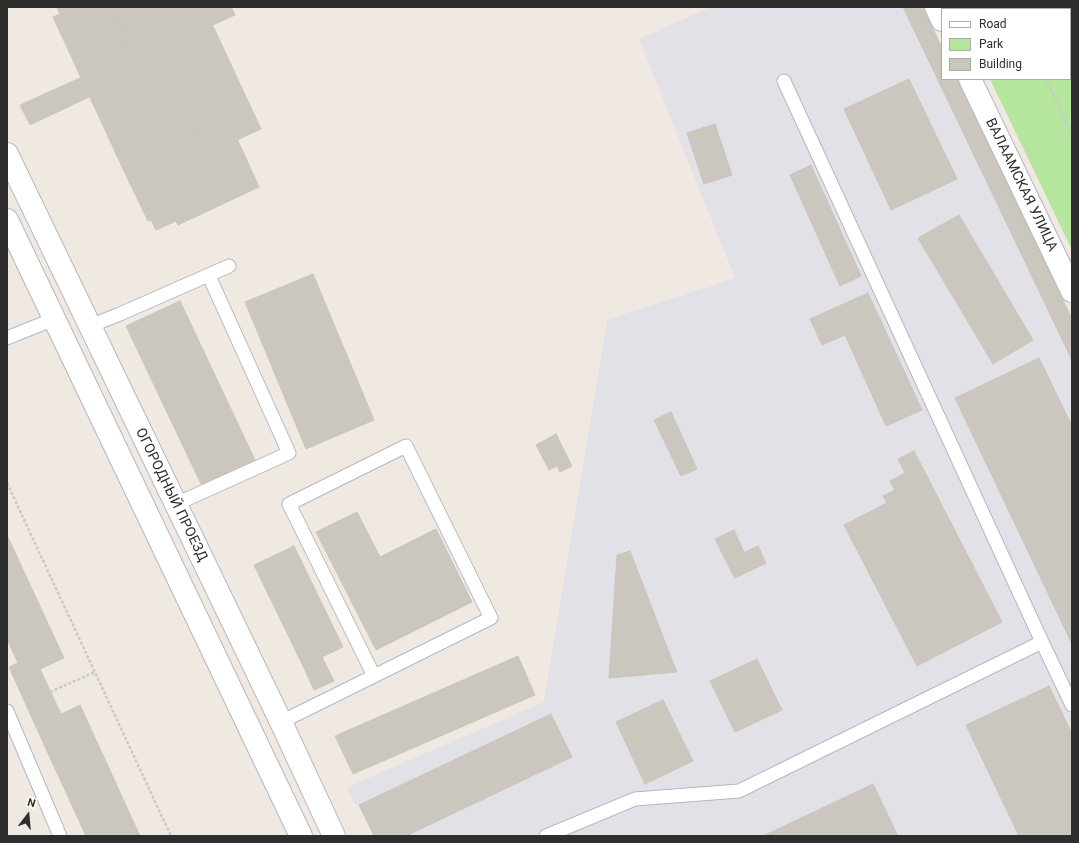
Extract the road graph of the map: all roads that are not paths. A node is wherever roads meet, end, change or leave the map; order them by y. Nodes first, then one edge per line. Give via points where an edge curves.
1 (936, 7) edge
2 (941, 18) edge
3 (970, 80) edge
4 (784, 81) dead end
5 (7, 154) edge
6 (7, 220) edge
7 (229, 266) dead end
8 (208, 276) junction
9 (1072, 291) edge
10 (54, 319) junction
11 (90, 326) junction
12 (7, 338) edge
13 (176, 504) junction
14 (1042, 642) junction
15 (374, 676) junction
16 (1072, 705) edge
17 (8, 714) edge
18 (281, 722) junction
19 (60, 836) edge
20 (301, 836) edge
21 (334, 836) edge
22 (546, 836) edge

1 - 2 main road
3 - 9 main road, ВАЛААМСКАЯ УЛИЦА
4 - 14 lane
5 - 11 main road, ОГОРОДНЫЙ ПРОЕЗД
6 - 10 main road, ОГОРОДНЫЙ ПРОЕЗД
7 - 8 lane
8 - 11 lane
8 - 13 lane via 289,453
10 - 12 lane
10 - 20 main road, ОГОРОДНЫЙ ПРОЕЗД
11 - 13 main road, ОГОРОДНЫЙ ПРОЕЗД
13 - 18 main road, ОГОРОДНЫЙ ПРОЕЗД
14 - 16 lane
14 - 22 lane via 739,792 635,799
15 - 15 lane via 289,504 406,446 491,618
15 - 18 lane
17 - 19 lane
18 - 21 main road, ОГОРОДНЫЙ ПРОЕЗД

